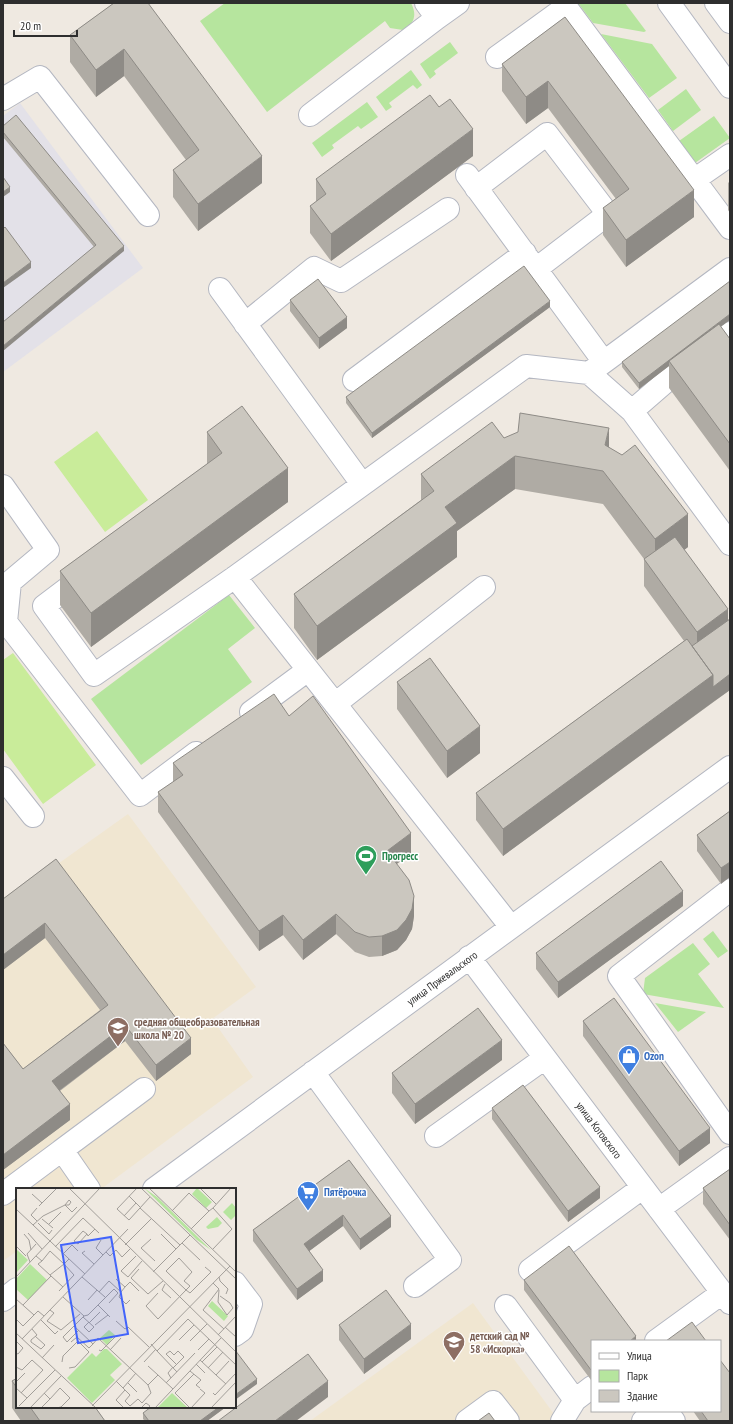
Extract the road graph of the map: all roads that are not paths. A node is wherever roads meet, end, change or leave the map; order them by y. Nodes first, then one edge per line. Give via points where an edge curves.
1 (458, 3) edge
2 (669, 3) edge
3 (716, 3) edge
4 (565, 5) edge
5 (432, 11) edge
6 (730, 22) edge
7 (498, 57) dead end
8 (730, 87) edge
9 (3, 99) edge
10 (310, 115) dead end
11 (730, 155) edge
12 (694, 180) junction
13 (448, 209) dead end
14 (148, 216) dead end
15 (730, 228) edge
16 (530, 261) junction
17 (730, 269) edge
18 (220, 289) dead end
19 (245, 324) junction
20 (730, 333) edge
21 (596, 367) junction
22 (354, 380) dead end
23 (632, 411) junction
24 (362, 484) junction
25 (3, 486) edge
26 (730, 544) edge
27 (99, 564) edge
28 (235, 577) junction
29 (484, 587) dead end
30 (5, 623) edge
31 (308, 670) junction
32 (335, 704) junction
33 (233, 726) edge
34 (215, 739) edge
35 (730, 767) edge
36 (3, 778) edge
37 (33, 816) dead end
38 (730, 890) edge
39 (511, 927) junction
40 (469, 957) junction
41 (545, 1058) junction
42 (313, 1072) junction
43 (144, 1089) dead end
44 (730, 1133) edge
45 (436, 1136) dead end
46 (62, 1150) junction
47 (730, 1158) edge
48 (88, 1188) edge
49 (159, 1188) edge
50 (642, 1188) junction
51 (3, 1194) edge
52 (659, 1209) junction
53 (530, 1270) dead end
54 (236, 1284) edge
55 (415, 1286) dead end
56 (16, 1290) edge
57 (726, 1298) edge
58 (3, 1300) edge
59 (506, 1306) dead end
60 (236, 1334) edge
61 (658, 1340) edge
62 (591, 1389) edge
63 (575, 1400) junction
64 (655, 1412) edge
65 (667, 1412) edge
66 (467, 1421) edge
67 (508, 1421) edge
68 (562, 1421) edge
69 (643, 1421) edge
70 (674, 1421) edge

1 - 5 street
2 - 8 street
3 - 6 street
4 - 7 street
4 - 12 street
5 - 10 street
9 - 14 street via 40,77
11 - 12 street
12 - 15 street
13 - 19 street via 341,281 314,268
16 - 16 street via 608,214 547,134 472,181
16 - 21 street
16 - 22 street
17 - 21 street
18 - 19 street
19 - 24 street
20 - 23 street via 670,378
21 - 23 street
21 - 24 street via 526,366
23 - 26 street
24 - 28 street
25 - 30 street via 48,550 10,582
27 - 28 street via 44,606 94,675
28 - 31 street
29 - 32 street
30 - 34 street via 140,795
31 - 32 street
31 - 33 street
32 - 39 street
35 - 39 street, улица Пржевальского
36 - 37 street
38 - 44 street via 619,976
39 - 40 street, улица Пржевальского
40 - 41 street, улица Котовского
40 - 42 street, улица Пржевальского
41 - 45 street
41 - 50 street, улица Котовского
42 - 49 street, улица Пржевальского
42 - 55 street via 450,1260
43 - 46 street
46 - 48 street
46 - 51 street
47 - 52 street
50 - 52 street, улица Котовского
50 - 53 street
52 - 57 street, улица Котовского
54 - 60 street via 251,1304 242,1330
56 - 58 street
57 - 61 street
59 - 63 street
62 - 63 street
63 - 68 street
64 - 69 street
65 - 70 street
66 - 67 street via 493,1402

